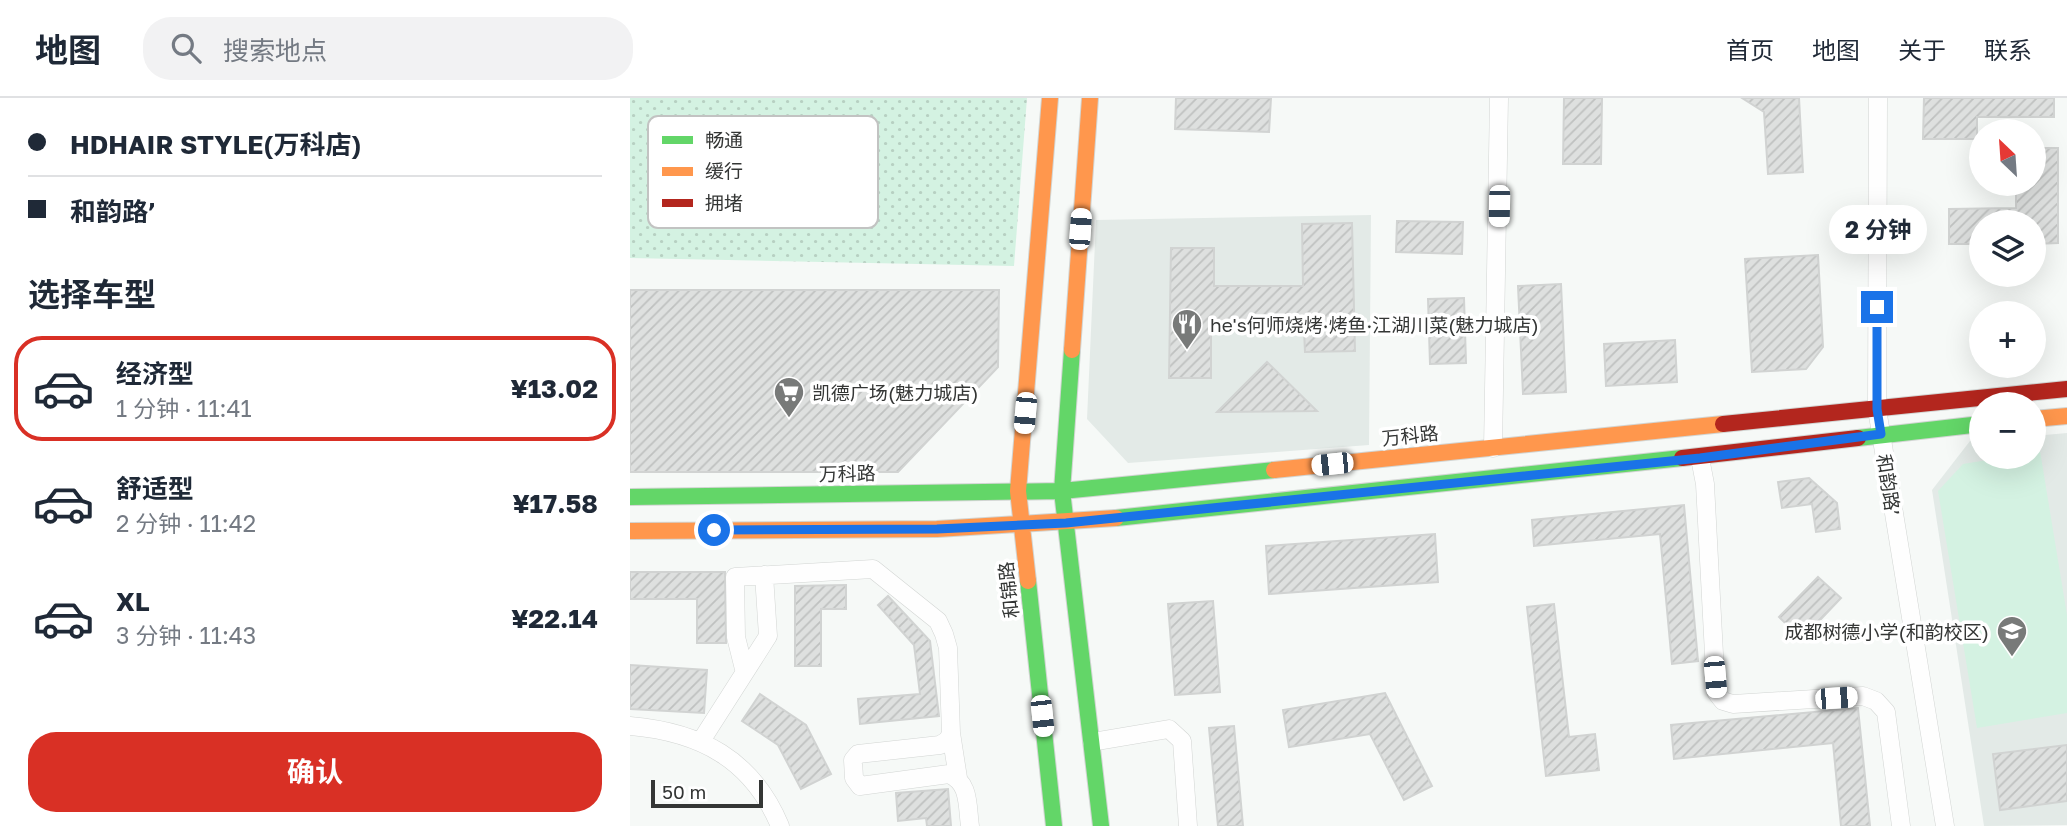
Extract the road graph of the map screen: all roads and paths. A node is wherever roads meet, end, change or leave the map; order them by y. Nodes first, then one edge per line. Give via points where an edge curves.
1 (1049, 98) edge
2 (1090, 98) edge
3 (1499, 98) edge
4 (1878, 98) edge
5 (2067, 388) edge
6 (1877, 409) junction
7 (2067, 416) edge
8 (2046, 418) edge
9 (1969, 425) edge
10 (1881, 434) junction
11 (1493, 448) junction
12 (1700, 458) junction
13 (1018, 491) junction
14 (1062, 491) junction
15 (630, 497) edge
16 (1066, 523) junction
17 (1022, 524) junction
18 (630, 531) edge
19 (764, 575) junction
20 (744, 669) junction
21 (630, 726) edge
22 (951, 733) junction
23 (701, 741) junction
24 (1092, 742) junction
25 (958, 778) junction
26 (780, 826) edge
27 (970, 826) edge
28 (1054, 826) edge
29 (1101, 826) edge
30 (1188, 826) edge
31 (1901, 826) edge
32 (1945, 826) edge

1 - 13 main road, 和锦路
2 - 14 main road
3 - 11 street
4 - 6 street, 和韵路’
5 - 6 main road, 万科路
6 - 10 street, 和韵路’
6 - 11 main road, 万科路
7 - 8 main road
9 - 10 main road
10 - 12 main road
10 - 32 street, 和韵路’
11 - 14 main road, 万科路
12 - 16 main road
12 - 31 street via 1716,692 1733,704 1863,696 1876,701 1886,712
13 - 14 main road, 万科路
13 - 15 main road, 万科路
13 - 17 main road, 和锦路
14 - 16 main road
16 - 17 main road
16 - 24 main road
17 - 18 main road
17 - 28 main road, 和锦路
19 - 20 street via 768,636
19 - 20 street via 735,576 736,637
19 - 22 street via 873,569 905,593 938,621 944,634
20 - 23 street
21 - 23 street
22 - 25 street
22 - 25 street via 940,745 858,754 853,760 854,778 860,786 948,774
23 - 26 street via 742,768 765,795
24 - 29 main road
24 - 30 street via 1169,729 1177,733 1182,741
25 - 27 street via 965,786

